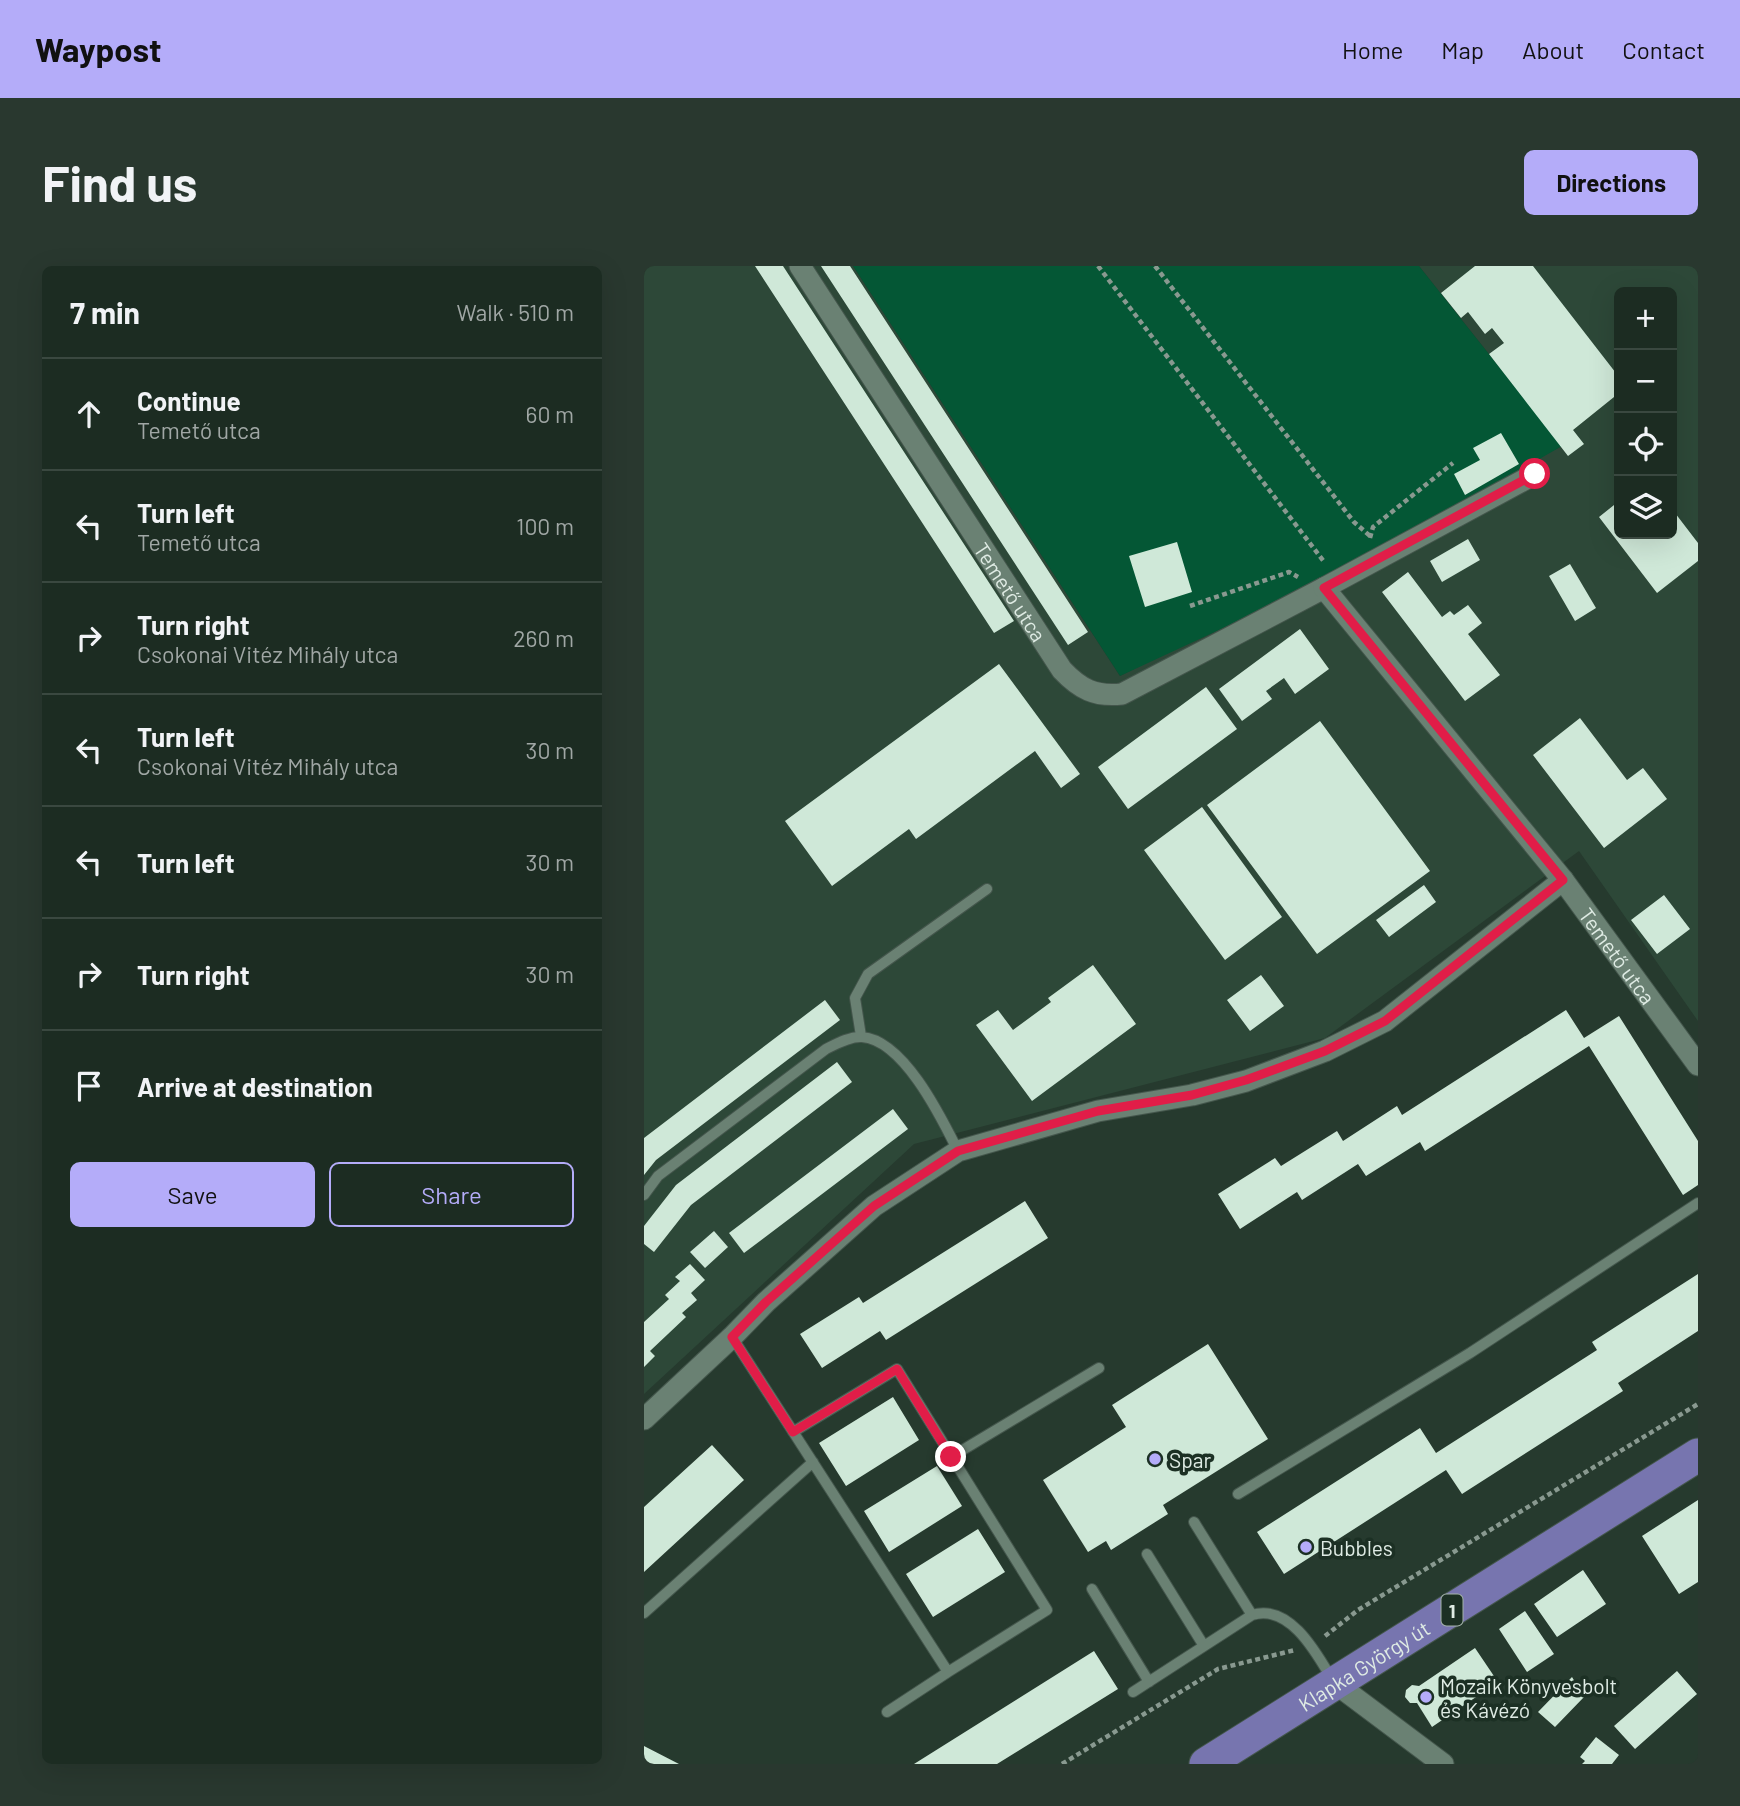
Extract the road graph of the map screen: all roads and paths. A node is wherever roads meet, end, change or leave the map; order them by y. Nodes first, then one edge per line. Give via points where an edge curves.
1 (800, 266) edge
2 (1098, 266) edge
3 (1155, 266) edge
4 (1452, 463) dead end
5 (1535, 474) dead end
6 (1370, 536) junction
7 (1368, 544) dead end
8 (1321, 581) junction
9 (1190, 606) dead end
10 (1563, 880) junction
11 (987, 889) dead end
12 (861, 1037) junction
13 (1698, 1065) edge
14 (958, 1151) junction
15 (644, 1195) edge
16 (1698, 1203) edge
17 (732, 1337) junction
18 (1099, 1368) dead end
19 (1698, 1404) edge
20 (644, 1419) edge
21 (793, 1432) junction
22 (1698, 1455) edge
23 (951, 1457) junction
24 (813, 1462) junction
25 (1238, 1494) dead end
26 (1194, 1522) dead end
27 (1147, 1555) dead end
28 (1092, 1589) dead end
29 (644, 1613) edge
30 (1252, 1615) junction
31 (1204, 1646) junction
32 (1312, 1646) junction
33 (948, 1672) junction
34 (1149, 1682) junction
35 (1335, 1683) junction
36 (1133, 1692) dead end
37 (887, 1712) dead end
38 (1062, 1764) edge
39 (1206, 1764) edge
40 (1443, 1764) edge

1 - 8 street, Temető utca via 1076,685 1106,696 1122,694
2 - 8 path
3 - 6 path via 1354,522
4 - 6 path via 1373,527
5 - 8 street, Temető utca
6 - 7 path
8 - 9 path via 1289,572
8 - 10 street, Temető utca
10 - 13 street, Temető utca
10 - 14 street via 1385,1021 1325,1051 1192,1095 1098,1111
11 - 12 lane via 868,974 855,998
12 - 14 lane via 886,1047 901,1060 929,1094
12 - 15 lane via 826,1049 658,1176
14 - 17 street via 874,1206
16 - 25 lane via 1470,1353
17 - 20 street
17 - 21 lane
18 - 23 lane
19 - 32 path via 1358,1610
21 - 23 lane via 897,1369
21 - 24 lane
22 - 35 main road, Klapka György út / 1
23 - 33 lane via 1047,1610
24 - 29 lane
24 - 33 lane
26 - 30 lane
27 - 31 lane
28 - 34 lane
30 - 31 lane
30 - 32 lane via 1276,1615
31 - 34 lane
32 - 35 lane
32 - 38 path via 1218,1669
33 - 37 lane
34 - 36 lane
35 - 39 main road, Klapka György út / 1
35 - 40 street

